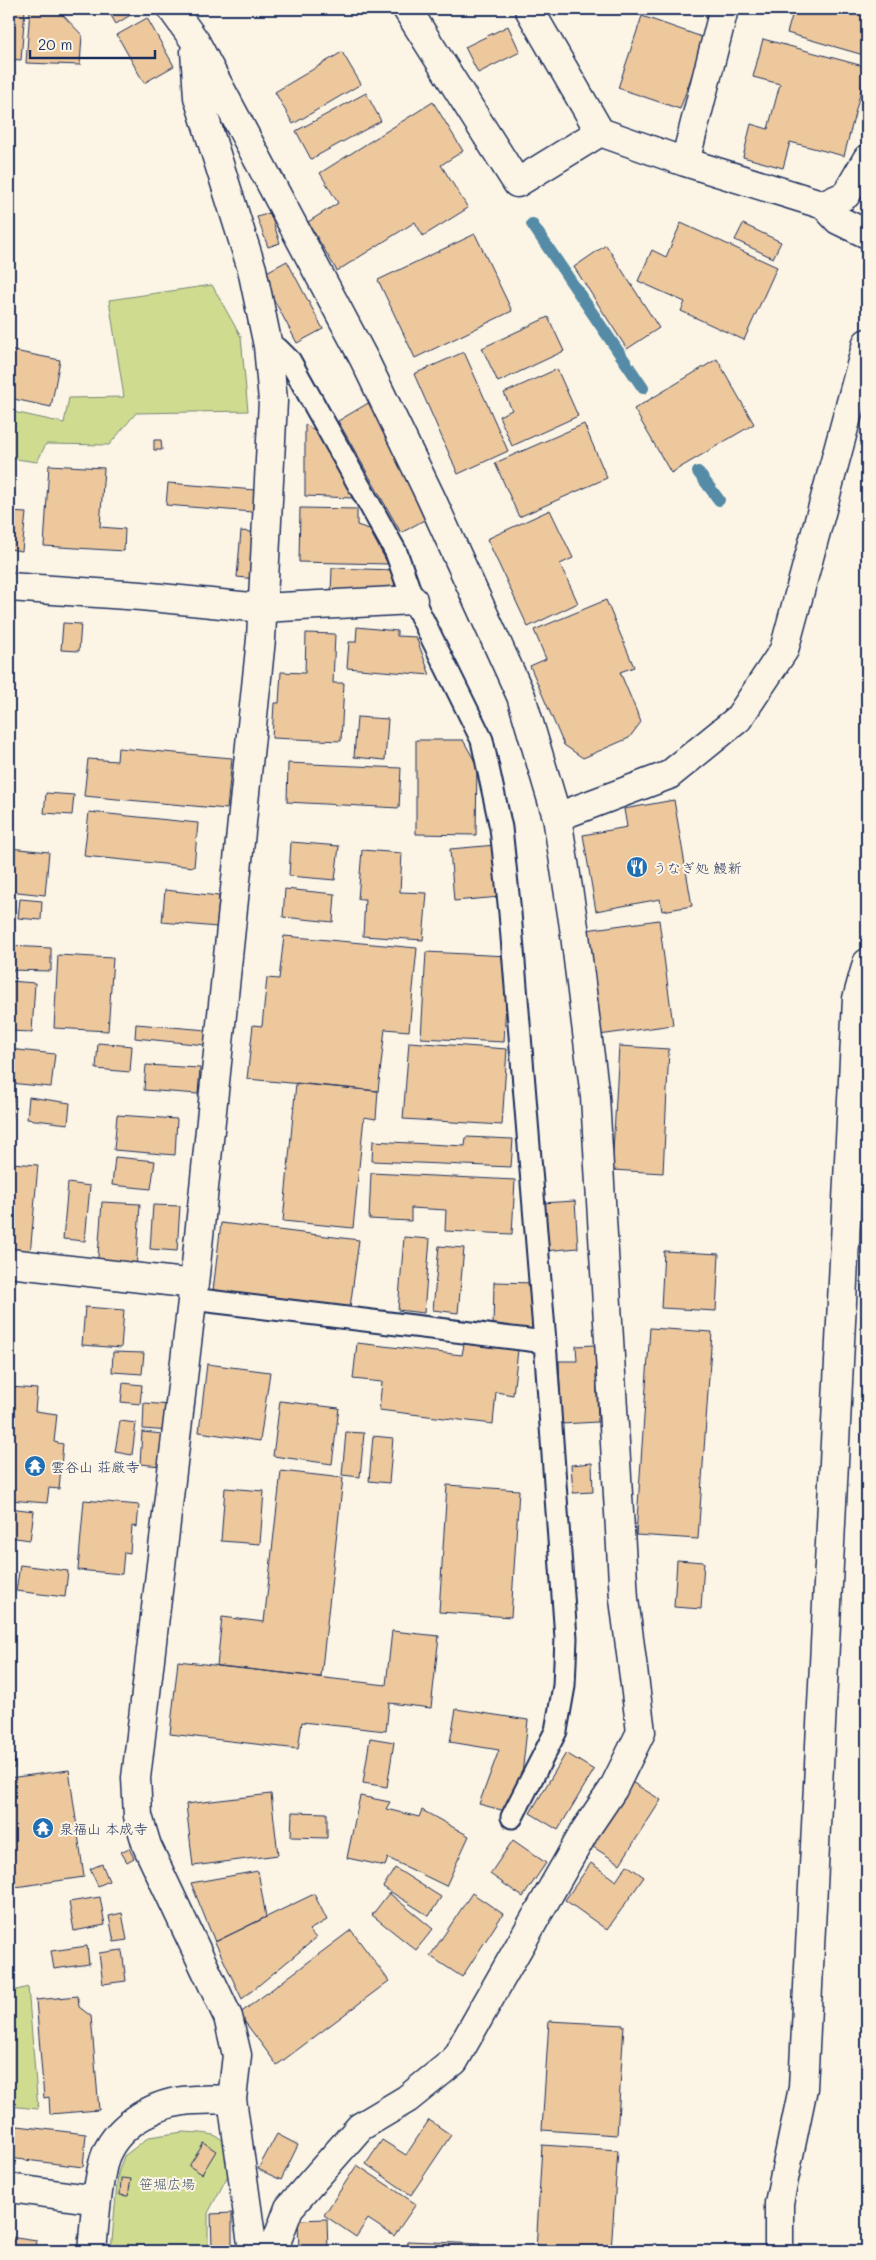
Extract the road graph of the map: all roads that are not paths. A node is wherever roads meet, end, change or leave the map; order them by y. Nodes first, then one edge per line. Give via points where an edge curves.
1 (172, 9) edge
2 (407, 9) edge
3 (529, 9) edge
4 (724, 9) edge
5 (195, 41) junction
6 (600, 132) junction
7 (867, 159) edge
8 (686, 162) junction
9 (824, 205) junction
10 (867, 234) edge
11 (867, 344) edge
12 (268, 346) junction
13 (9, 587) edge
14 (412, 600) junction
15 (262, 608) junction
16 (557, 817) junction
17 (867, 963) edge
18 (9, 1263) edge
19 (193, 1292) junction
20 (545, 1342) junction
21 (512, 1817) dead end
22 (232, 2099) junction
23 (9, 2188) edge
24 (97, 2200) junction
25 (92, 2251) edge
26 (253, 2251) edge
27 (273, 2251) edge
28 (779, 2251) edge

1 - 5 street
2 - 6 street via 517,183
3 - 6 street
4 - 8 street
5 - 12 street via 198,97 252,269
5 - 16 street via 364,359 431,498 521,696
6 - 8 street
7 - 9 street via 846,195
8 - 9 street
9 - 10 street via 838,220
11 - 16 street via 784,650 738,719 669,775
12 - 14 lane via 278,348 290,361 396,552
12 - 15 street via 273,401
13 - 15 street
14 - 15 street
14 - 20 lane via 482,740 501,828
15 - 19 street
16 - 27 street via 595,1097 624,1599 642,1732 454,2061 407,2099 360,2127 289,2208
17 - 28 street via 858,999 803,2088 779,2204
18 - 19 street
19 - 20 lane
19 - 22 street via 136,1778 138,1816 147,1846 228,2017 237,2055
20 - 21 lane via 566,1638 564,1686 556,1732
22 - 24 street via 181,2101 145,2112 120,2133 105,2159
22 - 26 street
23 - 24 street
24 - 25 street

